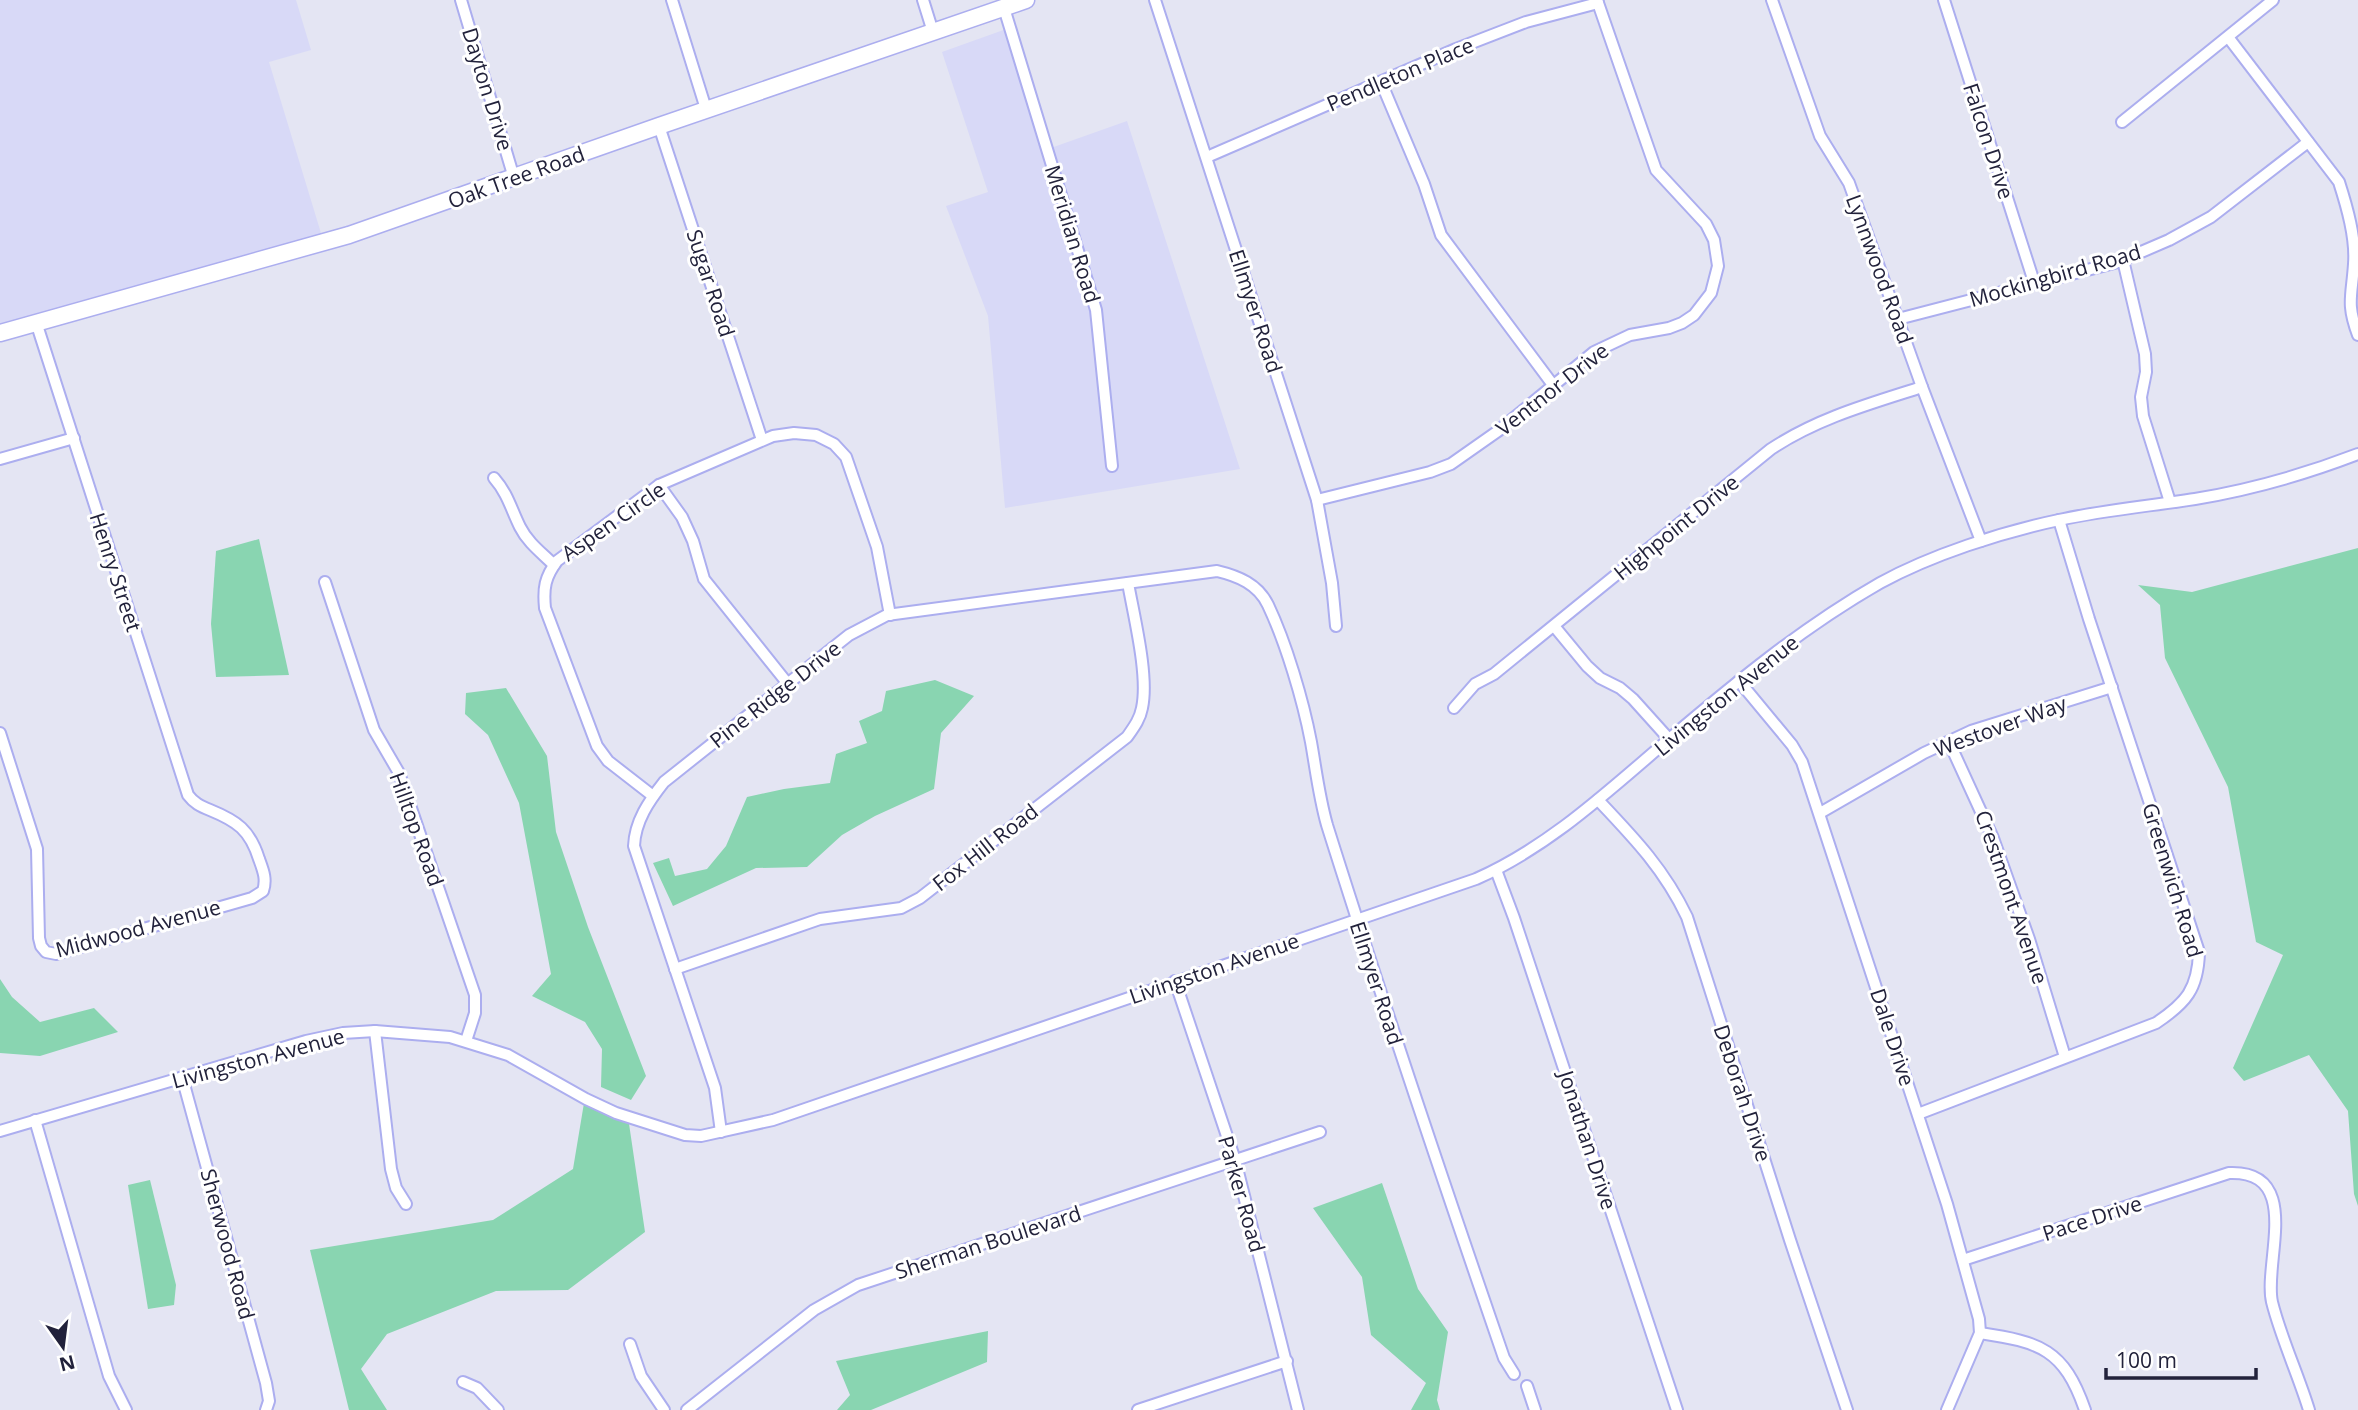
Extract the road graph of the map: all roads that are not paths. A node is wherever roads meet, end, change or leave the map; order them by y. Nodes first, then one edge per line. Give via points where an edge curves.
1 (461, 0) edge
2 (672, 0) edge
3 (923, 0) edge
4 (1026, 0) edge
5 (1155, 0) edge
6 (1785, 0) edge
7 (1944, 0) edge
8 (2273, 0) edge
9 (1597, 1) edge
10 (1773, 2) edge
11 (1004, 8) junction
12 (933, 32) junction
13 (2228, 37) junction
14 (1381, 82) junction
15 (706, 109) junction
16 (2122, 122) dead end
17 (659, 125) junction
18 (2308, 142) junction
19 (1207, 157) junction
20 (514, 178) junction
21 (2123, 260) junction
22 (2034, 282) junction
23 (1898, 319) junction
24 (36, 322) junction
25 (0, 332) edge
26 (2358, 335) edge
27 (1553, 385) junction
28 (1922, 387) junction
29 (74, 438) junction
30 (762, 440) junction
31 (2358, 454) edge
32 (0, 459) edge
33 (1112, 466) dead end
34 (494, 478) dead end
35 (659, 485) junction
36 (1317, 500) junction
37 (2170, 502) junction
38 (2059, 520) junction
39 (1981, 541) junction
40 (554, 565) junction
41 (325, 582) dead end
42 (1128, 583) junction
43 (1255, 588) joint
44 (890, 615) junction
45 (1336, 626) dead end
46 (1554, 626) junction
47 (1739, 681) junction
48 (788, 684) junction
49 (2112, 687) junction
50 (1454, 708) dead end
51 (0, 733) edge
52 (1670, 739) junction
53 (1949, 742) junction
54 (653, 796) junction
55 (1598, 800) junction
56 (210, 810) joint
57 (1820, 813) junction
58 (1496, 870) junction
59 (1357, 919) junction
60 (675, 969) junction
61 (1175, 981) junction
62 (375, 1031) junction
63 (466, 1041) junction
64 (2065, 1057) junction
65 (182, 1077) junction
66 (1918, 1114) junction
67 (35, 1120) junction
68 (0, 1131) edge
69 (721, 1132) junction
70 (1320, 1132) dead end
71 (1235, 1160) junction
72 (406, 1203) dead end
73 (1963, 1260) junction
74 (1980, 1333) junction
75 (630, 1344) dead end
76 (1287, 1361) junction
77 (1514, 1374) dead end
78 (463, 1382) dead end
79 (1527, 1386) dead end
80 (126, 1410) edge
81 (266, 1410) edge
82 (498, 1410) edge
83 (664, 1410) edge
84 (687, 1410) edge
85 (1138, 1410) edge
86 (1298, 1410) edge
87 (1535, 1410) edge
88 (1677, 1410) edge
89 (1847, 1410) edge
90 (1947, 1410) edge
91 (2085, 1410) edge
92 (2309, 1410) edge

1 - 20 street, Dayton Drive
2 - 15 street
3 - 12 street
4 - 11 main road, Oak Tree Road
5 - 19 street, Ellmyer Road
6 - 10 street
7 - 22 street, Falcon Drive
8 - 13 street
9 - 14 street, Pendleton Place via 1526,22
9 - 27 street, Ventnor Drive via 1653,163 1706,225 1718,266 1711,293 1694,315 1669,328 1605,345
10 - 23 street, Lynnwood Road via 1820,136 1849,183
11 - 12 main road, Oak Tree Road
11 - 33 street, Meridian Road via 1096,310
12 - 15 main road, Oak Tree Road
13 - 16 street
13 - 18 street
14 - 19 street, Pendleton Place
14 - 27 street via 1441,234
15 - 17 main road, Oak Tree Road
17 - 20 main road, Oak Tree Road
17 - 30 street, Sugar Road
18 - 21 street, Mockingbird Road via 2211,217
18 - 26 street via 2339,182 2344,199 2354,264 2350,302
19 - 36 street, Ellmyer Road
20 - 24 main road, Oak Tree Road via 349,235
21 - 22 street, Mockingbird Road
21 - 37 street via 2145,354 2143,416
22 - 23 street, Mockingbird Road
23 - 28 street, Lynnwood Road
24 - 25 main road, Oak Tree Road
24 - 29 street, Henry Street
27 - 36 street, Ventnor Drive via 1451,464
28 - 39 street, Lynnwood Road
28 - 46 street, Highpoint Drive via 1800,430
29 - 32 street
29 - 56 street, Henry Street via 183,783 192,801
30 - 35 street, Aspen Circle
30 - 44 street, Aspen Circle via 794,433 816,435 846,457 877,547
31 - 37 street, Livingston Avenue via 2257,485
34 - 40 street via 526,536
35 - 40 street, Aspen Circle
35 - 48 street via 682,517 704,579
36 - 45 street, Ellmyer Road
37 - 38 street, Livingston Avenue
38 - 39 street, Livingston Avenue
38 - 49 street, Greenwich Road
39 - 47 street, Livingston Avenue via 1883,582 1797,636
40 - 54 street, Aspen Circle via 546,576 545,608 597,746 608,761
41 - 63 street, Hilltop Road via 374,730 399,773 475,995
42 - 43 street, Pine Ridge Drive via 1217,571 1238,576
42 - 44 street, Pine Ridge Drive
42 - 60 street, Fox Hill Road via 1144,681 1143,706 1127,737 901,908 820,919
43 - 59 street, Ellmyer Road via 1267,603 1292,674 1320,801
44 - 48 street, Pine Ridge Drive via 849,635
46 - 50 street, Highpoint Drive via 1475,684
46 - 52 street via 1587,666 1633,699
47 - 52 street, Livingston Avenue
47 - 57 street, Dale Drive via 1792,745
48 - 54 street, Pine Ridge Drive via 664,782
49 - 53 street, Westover Way via 1997,722
49 - 64 street, Greenwich Road via 2199,952 2199,974 2183,1001 2156,1023
51 - 56 street, Midwood Avenue via 37,849 39,938 46,952 57,954 259,895 266,883 254,842 237,824
52 - 55 street, Livingston Avenue
53 - 57 street, Westover Way
53 - 64 street, Crestmont Avenue via 1993,838
54 - 60 street, Pine Ridge Drive via 634,846
55 - 58 street, Livingston Avenue via 1544,842
55 - 89 street, Deborah Drive via 1650,855 1687,917
57 - 66 street, Dale Drive
58 - 59 street, Livingston Avenue
58 - 88 street, Jonathan Drive
59 - 61 street, Livingston Avenue
59 - 77 street, Ellmyer Road via 1499,1345
60 - 69 street, Pine Ridge Drive via 715,1088
61 - 69 street, Livingston Avenue via 773,1120
61 - 71 street, Parker Road
62 - 63 street, Livingston Avenue
62 - 65 street, Livingston Avenue via 306,1041
62 - 72 street via 391,1169
63 - 69 street, Livingston Avenue via 508,1055 616,1113 685,1135
64 - 66 street, Greenwich Road
65 - 67 street, Livingston Avenue
65 - 81 street, Sherwood Road via 266,1382
66 - 73 street, Dale Drive
67 - 68 street, Livingston Avenue
67 - 80 street via 109,1376
70 - 71 street, Sherman Boulevard
71 - 76 street, Parker Road
71 - 84 street, Sherman Boulevard via 858,1285 814,1310
73 - 74 street, Dale Drive
73 - 92 street, Pace Drive via 2220,1176 2237,1173 2253,1177 2266,1187 2273,1202 2276,1243 2271,1299
74 - 90 street
74 - 91 street via 2041,1347 2068,1371
75 - 83 street via 641,1376
76 - 85 street
76 - 86 street, Parker Road
78 - 82 street via 477,1388
79 - 87 street

